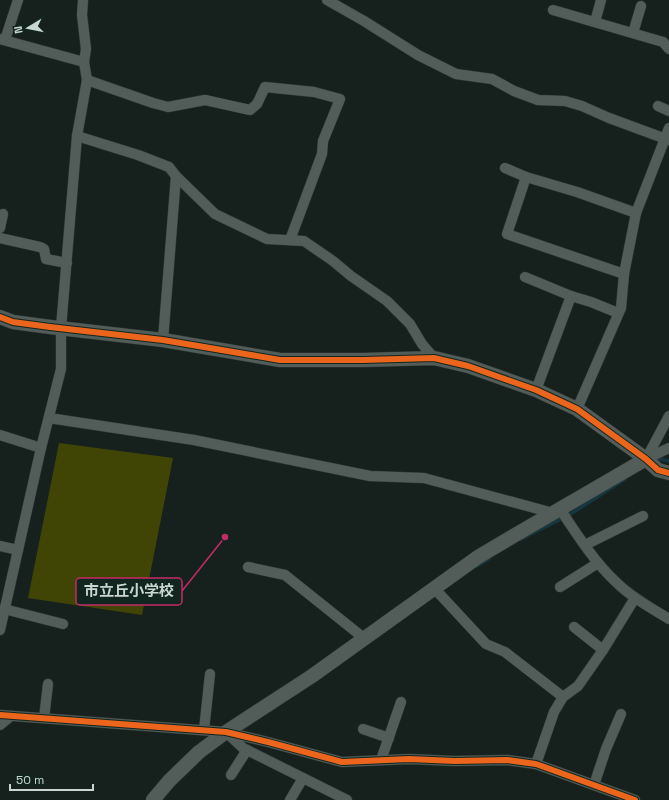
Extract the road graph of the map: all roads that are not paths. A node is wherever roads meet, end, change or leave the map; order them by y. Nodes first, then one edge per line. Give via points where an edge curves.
1 (18, 0) edge
2 (84, 0) edge
3 (327, 0) edge
4 (601, 0) edge
5 (641, 6) dead end
6 (553, 10) dead end
7 (595, 22) junction
8 (633, 33) junction
9 (3, 40) edge
10 (669, 49) edge
11 (84, 62) junction
12 (87, 80) junction
13 (658, 106) dead end
14 (669, 111) edge
15 (669, 128) edge
16 (77, 136) junction
17 (667, 139) edge
18 (505, 168) dead end
19 (176, 176) junction
20 (526, 177) junction
21 (636, 213) junction
22 (3, 214) dead end
23 (0, 228) edge
24 (0, 238) edge
25 (290, 240) junction
26 (67, 263) junction
27 (624, 274) junction
28 (525, 277) dead end
29 (571, 296) junction
30 (618, 313) junction
31 (0, 317) edge
32 (61, 328) junction
33 (163, 340) junction
34 (434, 358) junction
35 (536, 390) junction
36 (577, 409) junction
37 (669, 416) edge
38 (49, 418) junction
39 (0, 435) edge
40 (41, 448) junction
41 (669, 448) edge
42 (655, 466) edge
43 (561, 514) junction
44 (643, 516) dead end
45 (585, 545) junction
46 (0, 546) edge
47 (18, 550) junction
48 (598, 563) junction
49 (248, 567) dead end
50 (560, 587) dead end
51 (434, 588) junction
52 (635, 598) junction
53 (2, 615) edge
54 (669, 619) edge
55 (63, 624) dead end
56 (574, 627) dead end
57 (0, 630) edge
58 (365, 639) junction
59 (603, 650) junction
60 (210, 674) dead end
61 (48, 684) dead end
62 (563, 697) junction
63 (401, 702) dead end
64 (621, 714) dead end
65 (0, 715) edge
66 (11, 716) junction
67 (44, 718) junction
68 (0, 725) edge
69 (363, 729) dead end
70 (204, 730) junction
71 (226, 732) junction
72 (389, 738) junction
73 (247, 750) junction
74 (381, 760) junction
75 (536, 764) junction
76 (231, 775) dead end
77 (303, 778) junction
78 (594, 785) junction
79 (153, 800) edge
80 (290, 800) edge
81 (347, 800) edge
82 (635, 800) edge

1 - 9 street
2 - 11 street
3 - 17 street via 418,55 456,74 492,79 538,100 565,101 582,106
4 - 7 street
5 - 8 street
6 - 7 street
7 - 8 street
8 - 10 street via 663,42
9 - 11 street
11 - 12 street
12 - 16 street
12 - 25 street via 168,107 205,100 250,110 257,104 265,87 314,92 340,99 323,140 322,154
13 - 14 street
15 - 17 street
16 - 19 street via 168,167
16 - 26 street
17 - 21 street
18 - 20 street
19 - 25 street via 215,214 267,239
19 - 33 street
20 - 21 street
20 - 27 street via 507,234
21 - 27 street
22 - 23 street
24 - 26 street via 40,247 44,249 46,259
25 - 34 street via 304,241 387,301 410,324
26 - 32 street
27 - 30 street
28 - 29 street
29 - 30 street
29 - 35 street
30 - 36 street
31 - 32 street via 13,322
32 - 33 street
32 - 38 street via 61,369
33 - 34 street via 280,360
34 - 35 street via 468,366
35 - 36 street
36 - 42 street
37 - 42 street
38 - 40 street
38 - 43 street via 194,440 370,476 424,478
39 - 40 street
40 - 47 street
41 - 42 street
42 - 43 street
43 - 45 street
43 - 51 street via 510,538
44 - 45 street
45 - 48 street
46 - 47 street
47 - 53 street
48 - 50 street
48 - 52 street
49 - 58 street via 285,575
51 - 58 street
51 - 62 street via 486,644 505,652
52 - 54 street
52 - 59 street
53 - 55 street
53 - 57 street
56 - 59 street
58 - 71 street
59 - 62 street via 578,686
60 - 70 street
61 - 67 street
62 - 75 street via 554,712
63 - 72 street
64 - 78 street
65 - 66 street
66 - 67 street
66 - 68 street
67 - 70 street
69 - 72 street
70 - 71 street
71 - 73 street
71 - 74 street via 342,762
71 - 79 street via 199,752
72 - 74 street
73 - 76 street
73 - 77 street
74 - 75 street via 507,760
75 - 78 street
77 - 80 street
77 - 81 street
78 - 82 street

